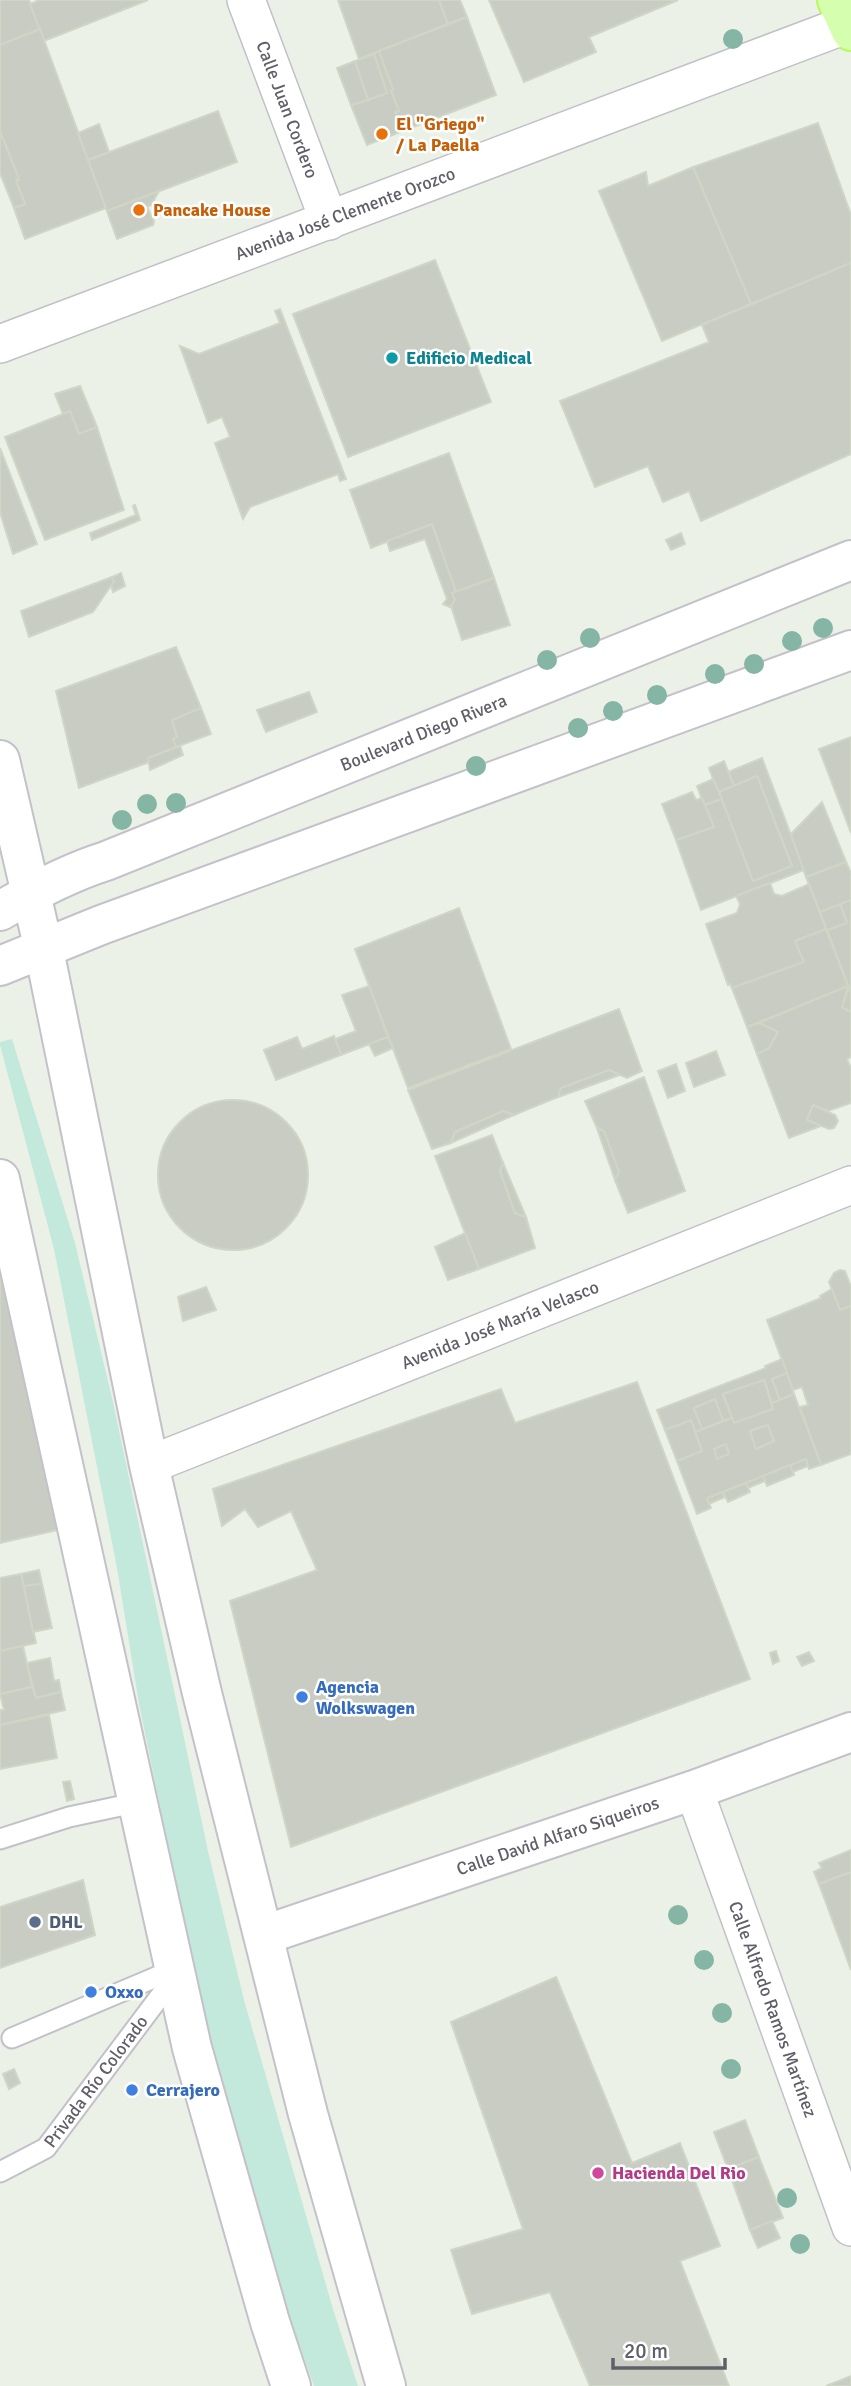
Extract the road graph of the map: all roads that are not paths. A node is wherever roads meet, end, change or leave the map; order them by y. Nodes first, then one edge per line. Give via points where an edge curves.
1 (246, 0) edge
2 (845, 18) edge
3 (329, 220) junction
4 (0, 344) edge
5 (851, 560) edge
6 (851, 650) edge
7 (0, 760) edge
8 (16, 902) edge
9 (44, 950) junction
10 (0, 966) edge
11 (0, 1179) edge
12 (851, 1185) edge
13 (149, 1465) junction
14 (851, 1732) edge
15 (694, 1790) junction
16 (139, 1802) junction
17 (0, 1839) edge
18 (264, 1935) junction
19 (175, 1972) junction
20 (12, 2038) dead end
21 (0, 2172) edge
22 (851, 2227) edge
23 (291, 2386) edge
24 (386, 2386) edge

1 - 3 street, Calle Juan Cordero
2 - 3 street, Avenida José Clemente Orozco
3 - 4 street, Avenida José Clemente Orozco
5 - 8 main road, Boulevard Diego Rivera via 78,870
6 - 9 main road via 101,925
7 - 8 main road
8 - 9 main road
9 - 10 main road
9 - 13 main road
11 - 16 main road
12 - 13 street, Avenida José María Velasco
13 - 18 main road
14 - 15 main road, Calle David Alfaro Siqueiros
15 - 18 main road, Calle David Alfaro Siqueiros
15 - 22 street, Calle Alfredo Ramos Martínez
16 - 17 lane
16 - 19 main road
18 - 24 main road via 308,2114
19 - 20 lane
19 - 21 lane, Privada Río Colorado via 46,2148
19 - 23 main road via 196,2061

